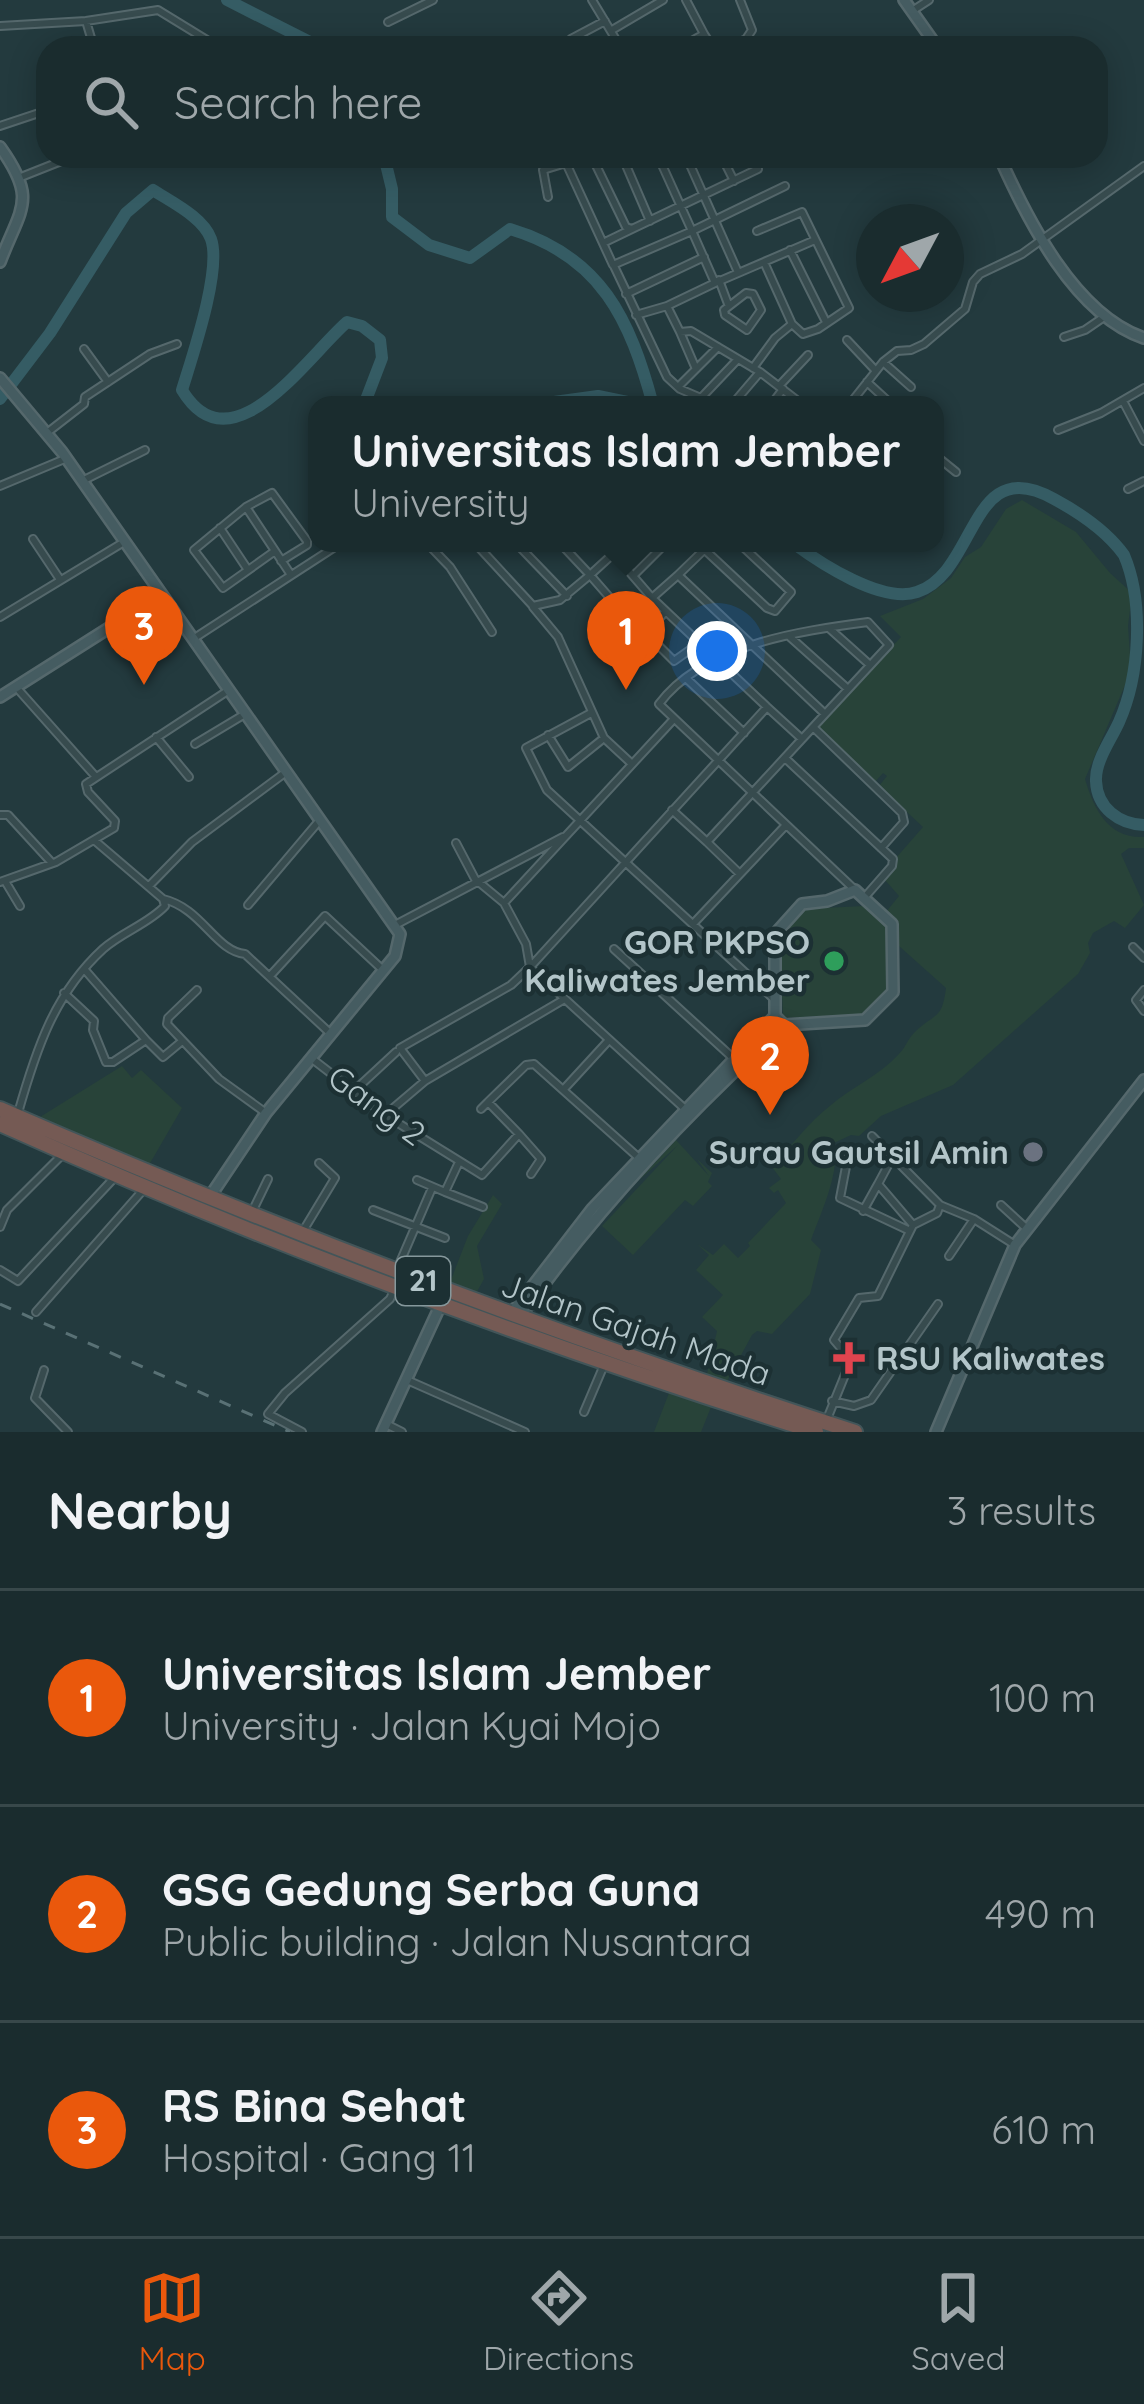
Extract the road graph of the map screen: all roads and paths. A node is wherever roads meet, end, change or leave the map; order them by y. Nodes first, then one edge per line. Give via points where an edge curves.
1 (433, 0) edge
2 (592, 0) edge
3 (663, 0) edge
4 (686, 0) edge
5 (740, 0) edge
6 (904, 0) edge
7 (929, 0) edge
8 (912, 11) junction
9 (86, 21) junction
10 (605, 21) junction
11 (388, 22) dead end
12 (0, 26) edge
13 (612, 30) junction
14 (704, 34) joint
15 (90, 36) edge
16 (200, 36) edge
17 (577, 36) edge
18 (615, 36) edge
19 (701, 36) edge
20 (748, 36) edge
21 (930, 36) edge
22 (36, 114) edge
23 (0, 126) edge
24 (0, 147) edge
25 (1144, 166) edge
26 (42, 168) edge
27 (550, 168) edge
28 (568, 168) edge
29 (600, 168) edge
30 (627, 168) edge
31 (664, 168) edge
32 (692, 168) edge
33 (728, 168) edge
34 (1005, 168) edge
35 (758, 169) dead end
36 (21, 176) junction
37 (734, 181) junction
38 (785, 186) dead end
39 (704, 195) junction
40 (548, 197) dead end
41 (682, 206) junction
42 (715, 218) junction
43 (650, 220) junction
44 (632, 229) junction
45 (692, 231) junction
46 (757, 231) dead end
47 (815, 240) junction
48 (1042, 240) junction
49 (603, 243) junction
50 (790, 250) junction
51 (704, 257) junction
52 (0, 262) edge
53 (764, 262) junction
54 (613, 265) junction
55 (737, 270) junction
56 (717, 282) junction
57 (626, 294) junction
58 (728, 304) junction
59 (667, 306) junction
60 (636, 315) junction
61 (1104, 317) junction
62 (826, 322) junction
63 (792, 324) junction
64 (680, 332) junction
65 (1064, 337) dead end
66 (1144, 338) edge
67 (847, 340) dead end
68 (177, 344) dead end
69 (718, 347) junction
70 (84, 349) dead end
71 (808, 355) dead end
72 (738, 359) junction
73 (883, 362) junction
74 (696, 369) junction
75 (756, 370) junction
76 (876, 371) junction
77 (0, 378) edge
78 (108, 382) junction
79 (867, 382) junction
80 (678, 387) junction
81 (781, 387) junction
82 (910, 387) dead end
83 (1144, 388) edge
84 (697, 396) edge
85 (703, 396) edge
86 (739, 396) edge
87 (776, 396) edge
88 (792, 396) edge
89 (856, 396) edge
90 (882, 396) edge
91 (1123, 401) junction
92 (1058, 430) dead end
93 (48, 432) junction
94 (1144, 441) edge
95 (145, 450) dead end
96 (67, 458) junction
97 (944, 462) edge
98 (956, 472) dead end
99 (82, 481) junction
100 (1144, 481) edge
101 (0, 486) edge
102 (1128, 489) dead end
103 (246, 507) junction
104 (220, 528) junction
105 (33, 539) dead end
106 (124, 542) junction
107 (275, 550) junction
108 (326, 552) edge
109 (436, 552) edge
110 (483, 552) edge
111 (525, 552) edge
112 (568, 552) edge
113 (657, 552) edge
114 (702, 552) edge
115 (714, 552) edge
116 (749, 552) edge
117 (614, 554) joint
118 (281, 561) junction
119 (248, 570) junction
120 (291, 575) junction
121 (590, 575) junction
122 (678, 575) junction
123 (633, 576) junction
124 (59, 578) junction
125 (161, 595) junction
126 (567, 596) junction
127 (652, 598) junction
128 (533, 607) junction
129 (665, 612) junction
130 (0, 617) edge
131 (830, 629) junction
132 (492, 632) dead end
133 (790, 637) junction
134 (193, 639) junction
135 (698, 644) junction
136 (752, 647) junction
137 (717, 659) junction
138 (870, 664) junction
139 (687, 680) junction
140 (16, 687) junction
141 (848, 689) junction
142 (229, 690) junction
143 (0, 698) edge
144 (767, 707) junction
145 (591, 713) junction
146 (245, 714) junction
147 (825, 714) junction
148 (672, 721) junction
149 (813, 727) junction
150 (744, 733) junction
151 (548, 735) junction
152 (156, 736) junction
153 (604, 738) junction
154 (802, 739) junction
155 (195, 744) dead end
156 (785, 758) junction
157 (718, 761) junction
158 (632, 764) junction
159 (286, 772) junction
160 (95, 777) junction
161 (189, 777) dead end
162 (752, 793) junction
163 (673, 810) junction
164 (0, 815) edge
165 (320, 819) junction
166 (581, 820) junction
167 (786, 824) junction
168 (566, 835) junction
169 (94, 839) junction
170 (707, 842) junction
171 (456, 843) dead end
172 (881, 848) junction
173 (626, 861) junction
174 (52, 863) junction
175 (740, 874) junction
176 (475, 879) junction
177 (2, 882) edge
178 (149, 886) junction
179 (860, 894) junction
180 (163, 899) junction
181 (504, 903) junction
182 (248, 905) dead end
183 (20, 906) dead end
184 (693, 924) junction
185 (398, 929) junction
186 (526, 944) junction
187 (1133, 947) dead end
188 (614, 949) dead end
189 (543, 951) junction
190 (1144, 958) edge
191 (531, 966) junction
192 (85, 970) junction
193 (383, 971) junction
194 (270, 976) junction
195 (197, 990) dead end
196 (1144, 990) edge
197 (63, 992) junction
198 (565, 999) junction
199 (775, 1000) junction
200 (1144, 1012) edge
201 (775, 1016) junction
202 (784, 1025) junction
203 (331, 1034) junction
204 (146, 1040) junction
205 (609, 1040) junction
206 (181, 1042) junction
207 (396, 1052) dead end
208 (311, 1058) junction
209 (733, 1058) junction
210 (424, 1081) junction
211 (1142, 1086) edge
212 (564, 1089) junction
213 (710, 1090) junction
214 (354, 1091) junction
215 (488, 1102) junction
216 (685, 1108) junction
217 (0, 1109) edge
218 (481, 1109) dead end
219 (266, 1113) junction
220 (385, 1115) junction
221 (17, 1117) junction
222 (0, 1124) edge
223 (519, 1134) junction
224 (872, 1136) dead end
225 (849, 1151) dead end
226 (65, 1153) junction
227 (639, 1158) junction
228 (892, 1158) junction
229 (459, 1162) junction
230 (319, 1163) dead end
231 (117, 1174) junction
232 (531, 1174) dead end
233 (268, 1179) dead end
234 (417, 1180) dead end
235 (878, 1184) junction
236 (146, 1186) junction
237 (432, 1188) junction
238 (445, 1192) junction
239 (207, 1204) junction
240 (940, 1205) junction
241 (1001, 1205) dead end
242 (483, 1207) dead end
243 (373, 1210) dead end
244 (863, 1211) junction
245 (2, 1212) edge
246 (251, 1215) junction
247 (974, 1220) junction
248 (0, 1226) edge
249 (415, 1226) junction
250 (911, 1228) junction
251 (1026, 1228) junction
252 (301, 1234) junction
253 (445, 1238) dead end
254 (1015, 1245) junction
255 (949, 1256) dead end
256 (0, 1270) edge
257 (396, 1278) junction
258 (442, 1302) junction
259 (938, 1304) dead end
260 (36, 1312) dead end
261 (515, 1316) junction
262 (605, 1362) junction
263 (44, 1370) dead end
264 (406, 1379) junction
265 (832, 1401) junction
266 (584, 1412) dead end
267 (776, 1413) junction
268 (821, 1427) edge
269 (384, 1428) edge
270 (512, 1429) edge
271 (68, 1432) edge
272 (302, 1432) edge
273 (403, 1432) edge
274 (525, 1432) edge
275 (855, 1432) edge
276 (936, 1432) edge

1 - 11 street
2 - 10 street
3 - 13 street
4 - 14 street
5 - 20 street
6 - 8 street
7 - 8 street
8 - 21 street
9 - 12 street
9 - 15 street
9 - 16 street via 158,10
10 - 13 street
10 - 17 street
13 - 18 street
14 - 19 street
22 - 23 street
24 - 36 street
25 - 48 street
26 - 36 street
27 - 40 street via 543,170
28 - 49 street
29 - 44 street
30 - 43 street
31 - 41 street
32 - 39 street
33 - 37 street
34 - 48 street
35 - 37 street
36 - 52 street via 24,200
37 - 39 street
38 - 42 street
39 - 41 street
39 - 42 street
41 - 43 street
41 - 45 street
42 - 45 street
42 - 55 street
43 - 44 street
44 - 49 street
45 - 51 street
45 - 54 street
46 - 47 street via 800,212
47 - 50 street
47 - 62 street via 849,306
48 - 61 street
48 - 73 street via 980,274 965,309 924,344
49 - 54 street
50 - 53 street
50 - 62 street
51 - 56 street
51 - 57 street
53 - 55 street
53 - 63 street
54 - 57 street
55 - 56 street
56 - 58 street
56 - 59 street
57 - 60 street
58 - 58 street via 750,292 761,311 745,329 725,315
59 - 60 street
59 - 64 street
60 - 80 street
61 - 65 street
61 - 66 street
62 - 63 street via 808,334
63 - 75 street
64 - 69 street
64 - 74 street
67 - 76 street
68 - 78 street
69 - 72 street
69 - 74 street
70 - 78 street
71 - 81 street
72 - 75 street
72 - 85 street
73 - 76 street
73 - 82 street
74 - 80 street
75 - 81 street
75 - 86 street
76 - 79 street
77 - 93 street
78 - 93 street
79 - 89 street
79 - 90 street
80 - 84 street
81 - 87 street
81 - 88 street
83 - 91 street
91 - 92 street
91 - 94 street
93 - 96 street
95 - 99 street
96 - 99 street
96 - 101 street
97 - 98 street
99 - 106 street
100 - 102 street
103 - 104 street
103 - 107 street
103 - 118 street via 272,493 307,541
104 - 119 street
104 - 119 street via 194,552 226,588
105 - 124 street
106 - 124 street
106 - 125 street
107 - 118 street
107 - 119 street
108 - 120 street
109 - 132 street
110 - 128 street
111 - 126 street
112 - 121 street
113 - 123 street
114 - 122 street
115 - 116 street via 776,611 791,592
117 - 121 street
117 - 123 street
118 - 120 street
120 - 134 street
121 - 126 street
121 - 127 street via 628,616
122 - 127 street
122 - 136 street
123 - 127 street
124 - 130 street
125 - 134 street
125 - 140 street
126 - 128 street
127 - 129 street
128 - 145 street via 558,637
129 - 135 street
129 - 135 street via 649,636 674,661
131 - 133 street
131 - 138 street
131 - 138 street via 872,624 890,643
133 - 136 street
133 - 141 street
134 - 142 street
135 - 137 street
136 - 137 street
136 - 147 street
137 - 139 street
137 - 144 street
138 - 141 street
139 - 148 street via 658,704
139 - 150 street
140 - 143 street
140 - 160 street
141 - 147 street
142 - 146 street
142 - 152 street
144 - 150 street
144 - 154 street
145 - 151 street
145 - 153 street
146 - 155 street
146 - 159 street
147 - 149 street
148 - 157 street
148 - 158 street
149 - 154 street
149 - 172 street via 902,813 904,822
150 - 157 street
151 - 153 street via 568,767
151 - 166 street via 527,751 548,790
152 - 160 street
152 - 161 street
153 - 158 street
154 - 156 street
156 - 162 street
156 - 172 street
157 - 162 street
157 - 163 street
158 - 166 street
159 - 165 street
159 - 178 street via 192,842
160 - 169 street via 88,792 116,824
162 - 167 street
162 - 170 street
163 - 170 street
163 - 173 street
164 - 174 street
165 - 182 street
165 - 185 street
166 - 168 street
166 - 173 street
167 - 175 street
167 - 179 street
168 - 176 street
168 - 181 street
169 - 174 street
169 - 178 street
170 - 175 street
171 - 176 street
172 - 179 street via 893,863
173 - 184 street
173 - 189 street
174 - 177 street
175 - 184 street
176 - 181 street
176 - 185 street
177 - 183 street
178 - 180 street
179 - 199 street via 802,904 776,932
179 - 202 street via 892,924 893,992 866,1020
180 - 192 street via 158,914
180 - 194 street via 191,910 229,950
181 - 186 street
184 - 199 street
185 - 193 street via 398,952
186 - 189 street
186 - 191 street
187 - 190 street
188 - 209 street
189 - 191 street
191 - 198 street
191 - 210 street via 400,1048
192 - 197 street
192 - 204 street
193 - 194 street via 325,916
193 - 203 street
194 - 203 street
195 - 206 street via 167,1020
196 - 200 street via 1136,1000
197 - 204 street via 93,1020 106,1062
197 - 221 street
198 - 205 street
198 - 210 street
199 - 201 street
201 - 202 street
201 - 209 street
202 - 213 street
203 - 208 street
204 - 206 street via 162,1057
205 - 212 street
205 - 216 street
206 - 219 street
207 - 214 street
208 - 214 street, Gang 2
208 - 219 street
209 - 213 street
210 - 220 street
211 - 251 street
212 - 215 street via 530,1063
212 - 227 street
213 - 216 street
213 - 261 street
214 - 220 street, Gang 2
215 - 218 street
215 - 223 street
216 - 227 street
217 - 221 highway, Jalan Gajah Mada / 21
219 - 239 street
220 - 229 street, Gang 2
221 - 239 highway, Jalan Gajah Mada / 21
222 - 226 highway, Jalan Gajah Mada / 21
223 - 229 street via 484,1175
223 - 232 street via 541,1160
224 - 228 street
225 - 244 street via 840,1198
226 - 231 highway, Jalan Gajah Mada / 21
226 - 245 street
227 - 261 street via 579,1224
228 - 235 street
228 - 240 street
229 - 238 street
230 - 252 street via 335,1179
231 - 236 highway, Jalan Gajah Mada / 21
231 - 256 street via 18,1281
233 - 246 street
234 - 237 street
235 - 244 street
235 - 250 street
236 - 239 highway, Jalan Gajah Mada / 21
236 - 260 street
237 - 238 street
237 - 249 street
238 - 242 street
239 - 246 highway, Jalan Gajah Mada / 21
239 - 257 highway, Jalan Gajah Mada / 21
240 - 247 street
240 - 250 street
241 - 251 street
243 - 249 street
244 - 250 street
245 - 248 street
246 - 252 highway, Jalan Gajah Mada / 21
247 - 254 street
247 - 255 street
249 - 253 street
249 - 257 street
250 - 265 street via 878,1296 859,1298 833,1340 851,1360
251 - 254 street
252 - 257 highway, Jalan Gajah Mada / 21
254 - 276 street
257 - 258 highway, Jalan Gajah Mada / 21
257 - 261 highway, Jalan Gajah Mada / 21
257 - 272 street via 390,1299 268,1414
258 - 262 highway, Jalan Gajah Mada / 21
258 - 264 street
259 - 265 street via 871,1400
261 - 267 highway, Jalan Gajah Mada / 21
262 - 266 street
262 - 267 highway, Jalan Gajah Mada / 21
263 - 271 street via 35,1398
264 - 269 street
264 - 270 street
265 - 268 street
267 - 268 highway, Jalan Gajah Mada / 21
268 - 275 highway, Jalan Gajah Mada / 21
269 - 273 street
270 - 274 street

